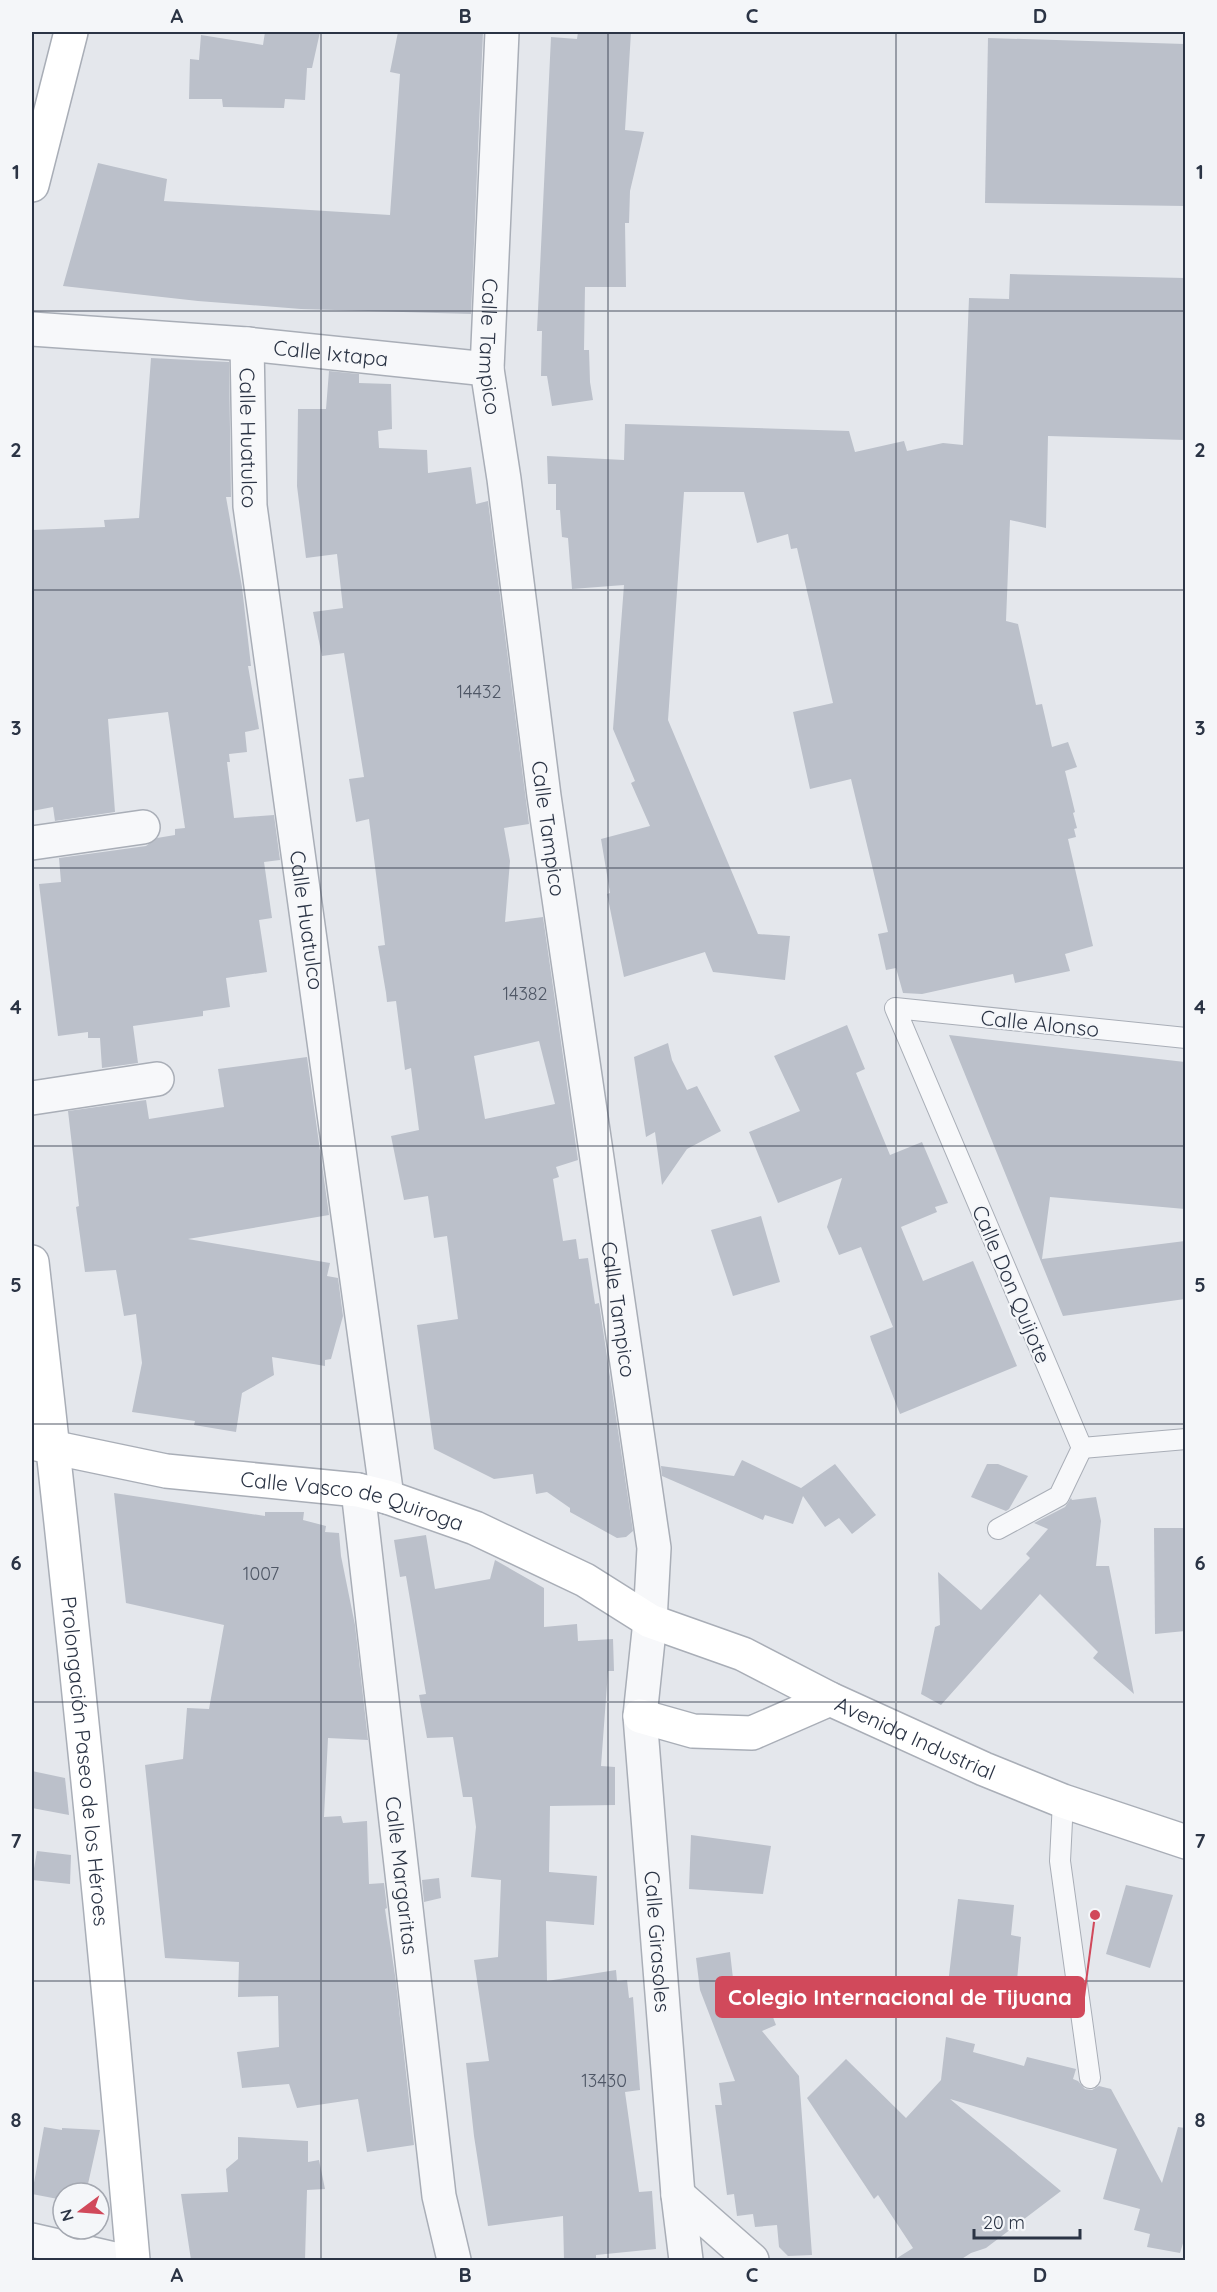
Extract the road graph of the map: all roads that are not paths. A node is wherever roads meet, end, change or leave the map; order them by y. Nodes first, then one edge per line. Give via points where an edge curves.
1 (71, 32) edge
2 (502, 32) edge
3 (32, 185) edge
4 (32, 329) edge
5 (247, 344) junction
6 (487, 369) junction
7 (143, 827) dead end
8 (32, 843) edge
9 (895, 1008) joint
10 (1185, 1038) edge
11 (158, 1079) dead end
12 (32, 1098) edge
13 (32, 1262) edge
14 (1185, 1439) edge
15 (43, 1446) edge
16 (1082, 1449) junction
17 (372, 1493) junction
18 (998, 1529) dead end
19 (650, 1622) junction
20 (830, 1699) junction
21 (640, 1716) junction
22 (1063, 1801) junction
23 (1185, 1842) edge
24 (1090, 2078) dead end
25 (678, 2195) junction
26 (32, 2240) edge
27 (119, 2260) edge
28 (133, 2260) edge
29 (454, 2260) edge
30 (686, 2260) edge
31 (752, 2260) edge

1 - 3 street
2 - 6 street, Calle Tampico
4 - 5 street, Calle Ixtapa
5 - 6 street, Calle Ixtapa
5 - 17 street, Calle Huatulco via 250,506
6 - 19 street, Calle Tampico via 544,796 653,1536
7 - 8 street
9 - 10 lane, Calle Alonso
9 - 16 lane, Calle Don Quijote
11 - 12 street
13 - 15 street, Prolongación Paseo de los Héroes
14 - 16 lane
15 - 17 street, Calle Vasco de Quiroga via 166,1472
15 - 28 street, Prolongación Paseo de los Héroes via 107,1965
16 - 18 lane via 1059,1496
17 - 19 street, Calle Vasco de Quiroga via 475,1528 535,1555 585,1580
17 - 29 street, Calle Margaritas via 438,2184
19 - 20 street, Avenida Industrial via 743,1654
19 - 21 street, Calle Girasoles
20 - 21 street via 753,1733 693,1731
20 - 22 street, Avenida Industrial
21 - 25 street, Calle Girasoles
22 - 23 street, Avenida Industrial
22 - 24 lane via 1060,1861
25 - 30 street, Calle Girasoles
25 - 31 street
26 - 27 street

